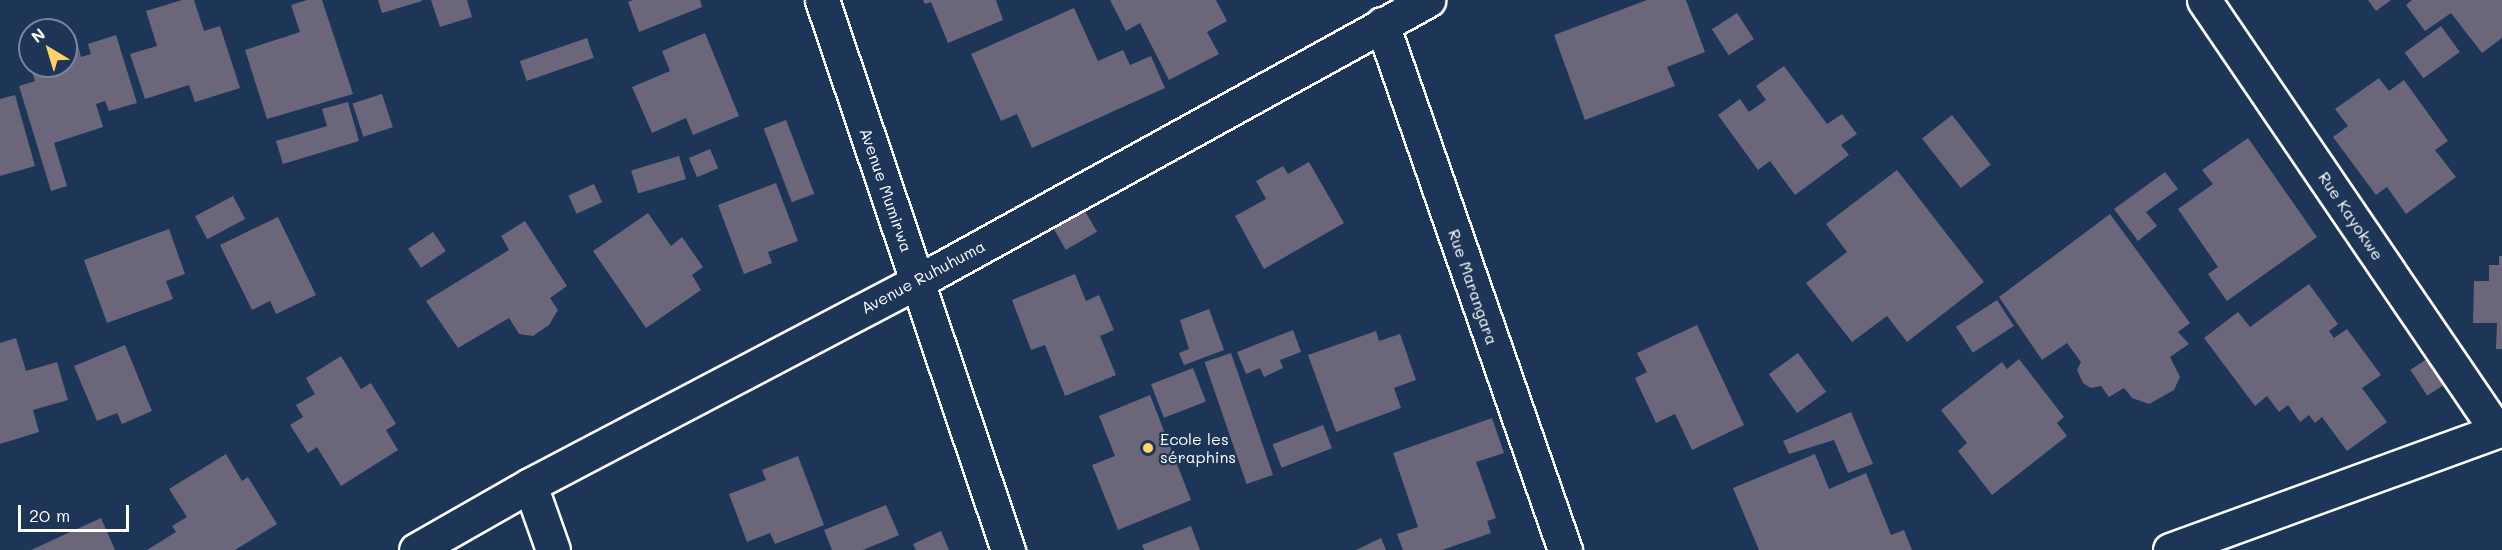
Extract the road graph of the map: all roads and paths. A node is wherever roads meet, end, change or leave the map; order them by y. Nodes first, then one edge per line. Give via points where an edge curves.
1 (822, 0) edge
2 (1428, 0) edge
3 (2204, 0) edge
4 (1382, 24) junction
5 (916, 282) junction
6 (2500, 430) edge
7 (530, 485) junction
8 (416, 550) edge
9 (552, 550) edge
10 (1008, 550) edge
11 (1565, 550) edge
12 (2170, 550) edge

1 - 5 street, Avenue Mumirwa
2 - 4 street, Avenue Ruhuhuma
3 - 6 street, Rue Kayokwe
4 - 5 street, Avenue Ruhuhuma
4 - 11 street, Rue Marangara
5 - 7 street, Avenue Ruhuhuma
5 - 10 street, Avenue Mumirwa
6 - 12 street
7 - 8 street, Avenue Ruhuhuma
7 - 9 street

